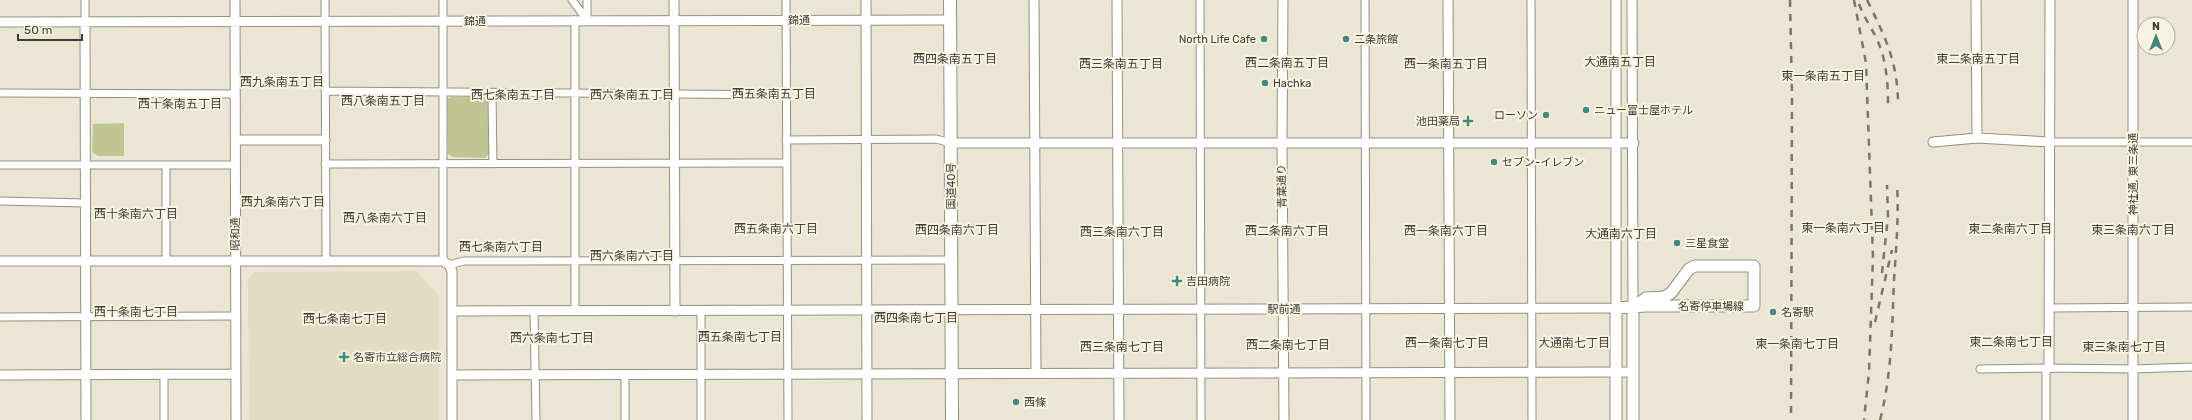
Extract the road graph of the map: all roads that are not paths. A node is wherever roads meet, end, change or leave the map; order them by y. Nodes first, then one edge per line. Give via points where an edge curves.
1 (85, 0) edge
2 (235, 0) edge
3 (325, 0) edge
4 (443, 0) edge
5 (572, 0) edge
6 (587, 0) edge
7 (674, 0) edge
8 (786, 0) edge
9 (866, 0) edge
10 (950, 0) edge
11 (1034, 0) edge
12 (1117, 0) edge
13 (1200, 0) edge
14 (1283, 0) edge
15 (1365, 0) edge
16 (1448, 0) edge
17 (1531, 0) edge
18 (1616, 0) edge
19 (1632, 0) edge
20 (1976, 0) edge
21 (2050, 0) edge
22 (2133, 0) edge
23 (575, 20) junction
24 (586, 20) junction
25 (786, 20) junction
26 (950, 20) junction
27 (324, 21) junction
28 (442, 21) junction
29 (674, 21) junction
30 (866, 21) junction
31 (0, 22) edge
32 (85, 22) junction
33 (235, 22) junction
34 (325, 92) junction
35 (443, 92) junction
36 (0, 93) edge
37 (85, 93) junction
38 (492, 93) junction
39 (575, 93) junction
40 (235, 94) junction
41 (674, 94) junction
42 (786, 95) junction
43 (1977, 138) junction
44 (866, 139) junction
45 (235, 140) junction
46 (325, 140) junction
47 (786, 140) junction
48 (951, 142) junction
49 (1035, 142) junction
50 (1634, 142) junction
51 (1933, 142) dead end
52 (2050, 142) junction
53 (2133, 142) junction
54 (2192, 142) edge
55 (1118, 143) junction
56 (1200, 143) junction
57 (1282, 143) junction
58 (1366, 143) junction
59 (1449, 143) junction
60 (1532, 143) junction
61 (1616, 143) junction
62 (786, 163) junction
63 (85, 164) junction
64 (325, 164) junction
65 (443, 164) junction
66 (493, 164) junction
67 (674, 164) junction
68 (0, 165) edge
69 (166, 165) junction
70 (235, 165) junction
71 (575, 165) junction
72 (0, 201) edge
73 (85, 203) junction
74 (675, 259) junction
75 (866, 259) junction
76 (326, 260) junction
77 (575, 260) junction
78 (787, 260) junction
79 (951, 260) junction
80 (0, 261) edge
81 (86, 261) junction
82 (166, 261) junction
83 (235, 262) junction
84 (446, 263) junction
85 (2192, 306) edge
86 (1616, 308) junction
87 (1633, 308) junction
88 (2050, 308) junction
89 (2133, 308) junction
90 (1283, 309) junction
91 (1366, 309) junction
92 (1449, 309) junction
93 (1532, 309) junction
94 (1035, 310) junction
95 (1119, 310) junction
96 (1200, 310) junction
97 (452, 311) junction
98 (534, 311) junction
99 (575, 311) junction
100 (675, 311) junction
101 (701, 311) junction
102 (787, 311) junction
103 (866, 311) junction
104 (952, 311) junction
105 (86, 316) junction
106 (236, 316) junction
107 (0, 317) edge
108 (2192, 367) edge
109 (2048, 368) junction
110 (2133, 369) junction
111 (1980, 370) dead end
112 (1284, 372) junction
113 (1366, 372) junction
114 (1450, 372) junction
115 (1532, 372) junction
116 (1616, 372) junction
117 (1633, 372) junction
118 (1036, 373) junction
119 (1119, 373) junction
120 (1200, 373) junction
121 (236, 374) junction
122 (535, 374) junction
123 (702, 374) junction
124 (788, 374) junction
125 (867, 374) junction
126 (952, 374) junction
127 (0, 375) edge
128 (86, 375) junction
129 (164, 375) junction
130 (452, 375) junction
131 (625, 375) junction
132 (86, 420) edge
133 (164, 420) edge
134 (236, 420) edge
135 (452, 420) edge
136 (536, 420) edge
137 (626, 420) edge
138 (702, 420) edge
139 (788, 420) edge
140 (867, 420) edge
141 (952, 420) edge
142 (1119, 420) edge
143 (1201, 420) edge
144 (1284, 420) edge
145 (1366, 420) edge
146 (1450, 420) edge
147 (1532, 420) edge
148 (1616, 420) edge
149 (1633, 420) edge
150 (2046, 420) edge
151 (2133, 420) edge

1 - 32 street
2 - 33 street, 昭和通
3 - 27 street
4 - 28 street
5 - 24 street
6 - 24 street
7 - 29 street
8 - 25 street
9 - 30 street
10 - 26 highway, 国道40号
11 - 49 street
12 - 55 street
13 - 56 street
14 - 57 street, 青葉通り
15 - 58 street
16 - 59 street
17 - 60 street
18 - 61 street
19 - 50 street
20 - 43 street
21 - 52 street
22 - 53 street, 神社通, 東三条通
23 - 24 street, 錦通
23 - 28 street, 錦通
23 - 39 street
24 - 29 street, 錦通
25 - 29 street, 錦通
25 - 30 street, 錦通
25 - 42 street
26 - 30 street, 錦通
26 - 48 highway, 国道40号
27 - 28 street, 錦通
27 - 33 street, 錦通
27 - 34 street
28 - 35 street
29 - 41 street
30 - 44 street
31 - 32 street, 錦通
32 - 33 street, 錦通
32 - 37 street
33 - 40 street, 昭和通
34 - 35 street
34 - 46 street
35 - 38 street
35 - 65 street
36 - 37 street
37 - 40 street
37 - 63 street
38 - 39 street
38 - 66 street
39 - 41 street
39 - 71 street
40 - 45 street, 昭和通
41 - 42 street
41 - 67 street
42 - 47 street
43 - 51 street
43 - 52 street
44 - 47 street
44 - 48 street via 936,139
44 - 75 street
45 - 46 street
45 - 70 street, 昭和通
46 - 64 street
47 - 62 street
48 - 49 street
48 - 79 highway, 国道40号
49 - 55 street
49 - 94 street
50 - 61 street
50 - 87 street
52 - 53 street
52 - 88 street
53 - 54 street
53 - 89 street, 神社通, 東三条通
55 - 56 street
55 - 95 street
56 - 57 street
56 - 96 street
57 - 58 street
57 - 90 street, 青葉通り
58 - 59 street
58 - 91 street
59 - 60 street
59 - 92 street
60 - 61 street
60 - 93 street
61 - 86 street
62 - 67 street
62 - 78 street
63 - 68 street
63 - 69 street
63 - 73 street
64 - 65 street
64 - 76 street
65 - 66 street
65 - 84 street
66 - 71 street
67 - 71 street
67 - 74 street
69 - 70 street
69 - 82 street
70 - 83 street, 昭和通
71 - 77 street
72 - 73 street
73 - 81 street
74 - 77 street
74 - 78 street
74 - 100 street
75 - 78 street
75 - 79 street
75 - 103 street
76 - 83 street
76 - 84 street
77 - 84 street via 464,260
77 - 99 street
78 - 102 street
79 - 104 highway, 国道40号
80 - 81 street
81 - 82 street
81 - 105 street
82 - 83 street
83 - 106 street, 昭和通
84 - 97 street via 452,272
85 - 89 street
86 - 87 main road, 名寄停車場線
86 - 93 street, 駅前通
86 - 116 main road
87 - 87 main road, 名寄停車場線 via 1646,298 1664,297 1671,293 1689,269 1695,266 1754,266 1754,306
87 - 117 main road
88 - 89 street
88 - 109 street
89 - 110 street, 神社通, 東三条通
90 - 91 street, 駅前通
90 - 96 street, 駅前通
90 - 112 street, 青葉通り
91 - 92 street, 駅前通
91 - 113 street
92 - 93 street, 駅前通
92 - 114 street
93 - 115 street
94 - 95 street, 駅前通
94 - 104 street, 駅前通
94 - 118 street
95 - 96 street, 駅前通
95 - 119 street
96 - 120 street
97 - 98 street, 駅前通
97 - 130 street
98 - 99 street, 駅前通
98 - 122 street
99 - 100 street, 駅前通
100 - 101 street, 駅前通
101 - 102 street, 駅前通
101 - 123 street
102 - 103 street, 駅前通
102 - 124 street
103 - 104 street, 駅前通
103 - 125 street
104 - 126 highway, 国道40号
105 - 106 street
105 - 107 street
105 - 128 street
106 - 121 street, 昭和通
108 - 110 street
109 - 110 street
109 - 111 street
109 - 150 street
110 - 151 street, 神社通, 東三条通
112 - 113 street
112 - 120 street
112 - 144 street, 青葉通り
113 - 114 street
113 - 145 street
114 - 115 street
114 - 146 street
115 - 116 street
115 - 147 street
116 - 117 street
116 - 148 main road
117 - 149 main road
118 - 119 street
118 - 126 street
119 - 120 street
119 - 142 street
120 - 143 street
121 - 129 street
121 - 134 street, 昭和通
122 - 130 street
122 - 131 street
122 - 136 street
123 - 124 street
123 - 131 street
123 - 138 street
124 - 125 street
124 - 139 street
125 - 126 street
125 - 140 street
126 - 141 highway, 国道40号
127 - 128 street
128 - 129 street
128 - 132 street
129 - 133 street
130 - 135 street
131 - 137 street

